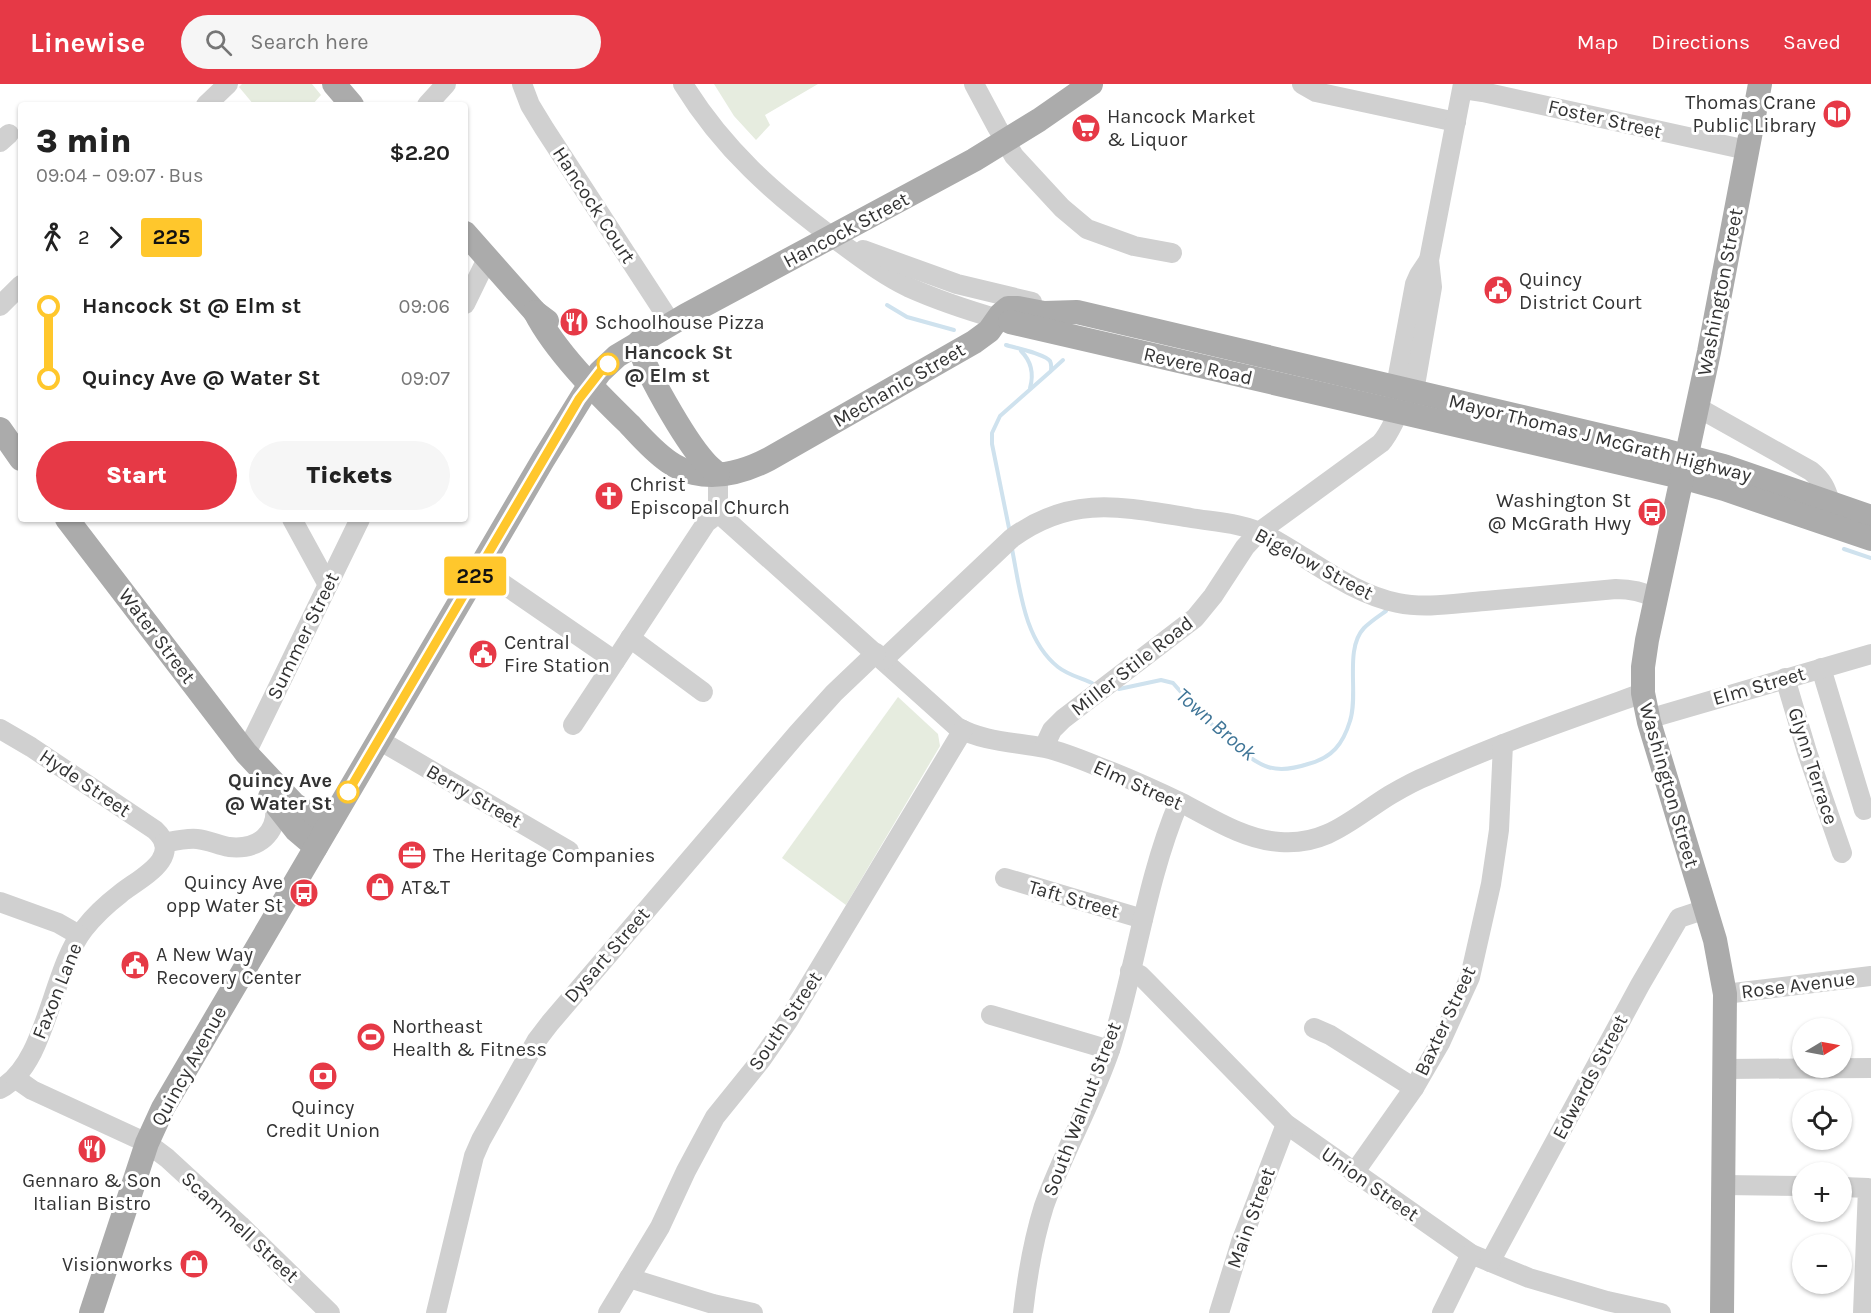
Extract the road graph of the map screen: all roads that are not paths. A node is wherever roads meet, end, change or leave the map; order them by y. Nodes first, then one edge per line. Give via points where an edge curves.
1 (228, 84) edge
2 (334, 84) edge
3 (446, 84) edge
4 (522, 84) edge
5 (683, 84) edge
6 (974, 84) edge
7 (1090, 84) edge
8 (1760, 84) edge
9 (1463, 86) edge
10 (1309, 88) edge
11 (210, 102) edge
12 (349, 102) edge
13 (430, 102) edge
14 (1456, 122) junction
15 (1005, 142) junction
16 (1747, 150) junction
17 (468, 237) edge
18 (833, 237) junction
19 (1172, 253) dead end
20 (487, 259) junction
21 (18, 288) edge
22 (468, 298) edge
23 (0, 306) edge
24 (1077, 312) junction
25 (998, 319) junction
26 (670, 323) junction
27 (639, 342) junction
28 (595, 378) junction
29 (1405, 388) junction
30 (1697, 407) junction
31 (1398, 412) junction
32 (0, 429) edge
33 (18, 455) edge
34 (1683, 466) junction
35 (718, 474) junction
36 (1830, 502) junction
37 (720, 512) junction
38 (1871, 517) edge
39 (70, 522) edge
40 (294, 522) edge
41 (359, 522) edge
42 (1259, 532) junction
43 (1871, 539) edge
44 (480, 568) junction
45 (328, 585) junction
46 (1655, 598) junction
47 (630, 639) junction
48 (1871, 654) edge
49 (879, 656) junction
50 (615, 661) junction
51 (1821, 669) junction
52 (1785, 678) junction
53 (704, 692) dead end
54 (1643, 693) junction
55 (1648, 719) junction
56 (573, 725) dead end
57 (0, 729) edge
58 (963, 730) junction
59 (379, 740) junction
60 (1503, 744) junction
61 (1044, 747) junction
62 (246, 753) junction
63 (1179, 802) junction
64 (275, 803) junction
65 (1864, 810) dead end
66 (322, 836) junction
67 (164, 843) junction
68 (569, 851) dead end
69 (1842, 854) dead end
70 (1005, 878) dead end
71 (0, 902) edge
72 (1706, 909) junction
73 (1143, 919) junction
74 (80, 935) junction
75 (1130, 971) junction
76 (1871, 976) edge
77 (1725, 994) junction
78 (992, 1015) dead end
79 (1314, 1028) dead end
80 (1110, 1050) junction
81 (1871, 1068) edge
82 (1725, 1069) junction
83 (8, 1084) edge
84 (1414, 1088) junction
85 (1286, 1124) junction
86 (147, 1143) junction
87 (1354, 1173) junction
88 (1723, 1185) junction
89 (1792, 1186) edge
90 (1852, 1187) edge
91 (1471, 1254) junction
92 (1490, 1262) junction
93 (629, 1278) junction
94 (91, 1313) edge
95 (330, 1313) edge
96 (436, 1313) edge
97 (609, 1313) edge
98 (753, 1313) edge
99 (1023, 1313) edge
100 (1220, 1313) edge
101 (1442, 1313) edge
102 (1661, 1313) edge
103 (1722, 1313) edge
104 (1863, 1313) edge

1 - 11 street
2 - 12 main road
3 - 13 street
4 - 26 street, Hancock Court via 544,128
5 - 18 street via 711,126 743,162
6 - 15 street
7 - 15 main road, Hancock Street
8 - 16 main road, Washington Street
9 - 14 street
9 - 16 street, Foster Street
10 - 14 street
14 - 29 street via 1429,260 1413,292
15 - 18 main road, Hancock Street
15 - 19 street via 1062,208 1087,229 1134,246
16 - 30 main road, Washington Street
17 - 20 main road
18 - 24 street, Revere Road via 957,284
18 - 25 street via 907,286
18 - 26 main road, Hancock Street
20 - 22 street
20 - 28 main road via 535,312 567,339
21 - 23 street
24 - 25 main road, Mechanic Street via 1044,313 1012,308
24 - 29 main road, Revere Road
25 - 31 main road, Revere Road
25 - 35 main road, Mechanic Street via 974,342 769,459 740,472
26 - 27 main road, Hancock Street
27 - 28 main road, Hancock Street via 617,356
27 - 35 main road via 648,369 686,436
28 - 35 main road via 644,439 669,462 693,473
28 - 44 main road, Quincy Avenue
29 - 31 street via 1395,399
29 - 34 main road, Mayor Thomas J McGrath Highway
30 - 34 main road, Washington Street
30 - 36 street via 1810,471 1821,480
31 - 34 main road, Mayor Thomas J McGrath Highway
31 - 42 street, Miller Stile Road via 1381,443
32 - 33 main road
34 - 36 main road, Mayor Thomas J McGrath Highway via 1724,466
34 - 43 main road, Mayor Thomas J McGrath Highway via 1724,489
34 - 46 main road, Washington Street
35 - 37 street
36 - 38 main road, Mayor Thomas J McGrath Highway
37 - 47 street via 706,523
37 - 49 street, Elm Street
39 - 62 main road, Water Street
40 - 45 street
41 - 45 street, Summer Street
42 - 46 street, Bigelow Street via 1358,590 1406,605 1616,589 1632,589
42 - 49 street, Bigelow Street via 1232,524 1117,506 1062,513 1012,538
42 - 61 street, Miller Stile Road via 1196,618 1063,719
44 - 50 street
44 - 59 main road, Quincy Avenue
45 - 62 street, Summer Street
46 - 54 main road, Washington Street via 1644,658
47 - 50 street
47 - 53 street
48 - 51 street, Elm Street
49 - 58 street, Elm Street
49 - 96 street, Dysart Street via 796,734 537,1040 474,1156
50 - 56 street
51 - 52 street, Elm Street
51 - 65 street
52 - 55 street, Elm Street
52 - 69 street, Glynn Terrace
54 - 55 main road, Washington Street
54 - 60 street, Elm Street
55 - 72 main road, Washington Street
57 - 67 street, Hyde Street via 155,830
58 - 61 street, Elm Street via 981,737
58 - 93 street, South Street via 788,1021 715,1117 660,1227
59 - 66 main road, Quincy Avenue
59 - 68 street, Berry Street
60 - 63 street, Elm Street via 1407,785 1333,833 1297,843 1258,838
60 - 84 street, Baxter Street via 1499,830 1470,976 1440,1043
61 - 63 street, Elm Street
62 - 64 main road, Water Street
62 - 66 main road, Water Street
63 - 73 street, South Walnut Street
64 - 66 main road, Water Street via 299,834
64 - 67 street via 272,830 257,843 238,847 190,839
66 - 86 main road, Quincy Avenue via 167,1101
67 - 74 street, Faxon Lane via 164,853 154,870 104,908
70 - 73 street, Taft Street
71 - 74 street
72 - 77 main road, Washington Street
72 - 92 street, Edwards Street via 1679,918
73 - 75 street, South Walnut Street
74 - 83 street, Faxon Lane via 30,1056
75 - 80 street, South Walnut Street
75 - 85 street, Union Street via 1140,975
76 - 77 street, Rose Avenue
77 - 82 main road, Washington Street
78 - 80 street
79 - 84 street
80 - 99 street, South Walnut Street via 1044,1208
81 - 82 street
82 - 88 main road, Washington Street
83 - 86 street, Scammell Street via 32,1090
84 - 87 street, Baxter Street
85 - 87 street, Union Street
85 - 100 street, Main Street via 1241,1242
86 - 94 main road, Quincy Avenue
86 - 95 street, Scammell Street via 240,1225
87 - 91 street, Union Street
88 - 89 street
88 - 103 main road, Washington Street
90 - 104 street via 1868,1188
91 - 92 street, Union Street
91 - 101 street
92 - 102 street, Union Street via 1549,1284
93 - 97 street, South Street
93 - 98 street

